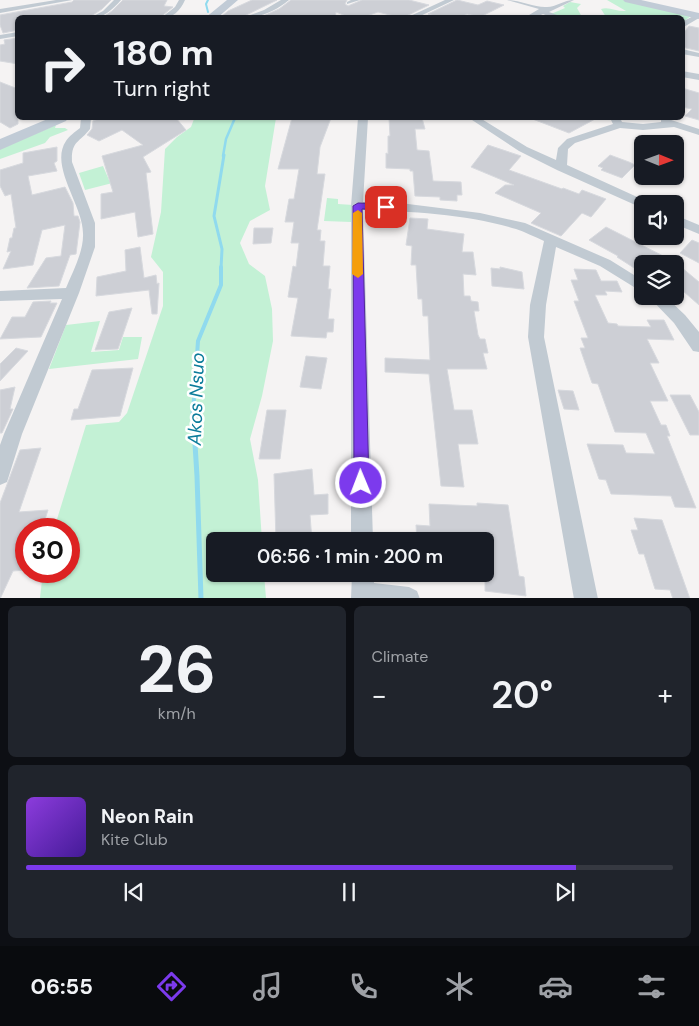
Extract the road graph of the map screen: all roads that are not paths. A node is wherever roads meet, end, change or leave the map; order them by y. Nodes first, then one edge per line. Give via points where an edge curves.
1 (69, 0) edge
2 (118, 0) edge
3 (182, 0) edge
4 (233, 0) edge
5 (286, 0) edge
6 (357, 0) edge
7 (451, 0) edge
8 (510, 0) edge
9 (571, 0) edge
10 (628, 0) edge
11 (645, 2) edge
12 (24, 3) edge
13 (349, 3) dead end
14 (39, 5) junction
15 (543, 10) junction
16 (0, 11) edge
17 (53, 13) dead end
18 (99, 15) edge
19 (168, 15) edge
20 (214, 15) edge
21 (255, 15) edge
22 (416, 15) edge
23 (533, 15) edge
24 (555, 15) edge
25 (699, 16) edge
26 (685, 24) edge
27 (15, 34) edge
28 (0, 37) edge
29 (685, 52) edge
30 (699, 55) edge
31 (685, 75) edge
32 (699, 77) edge
33 (57, 120) edge
34 (86, 120) edge
35 (363, 120) edge
36 (477, 120) edge
37 (660, 120) edge
38 (617, 121) edge
39 (674, 124) junction
40 (699, 132) edge
41 (0, 144) edge
42 (561, 168) junction
43 (634, 200) edge
44 (358, 206) junction
45 (684, 223) edge
46 (699, 230) edge
47 (551, 239) junction
48 (634, 282) edge
49 (72, 293) junction
50 (0, 296) edge
51 (666, 305) edge
52 (699, 346) edge
53 (0, 475) edge
54 (362, 532) edge
55 (363, 588) edge
56 (409, 598) edge
57 (586, 598) edge

1 - 14 street
2 - 18 street
3 - 19 street
4 - 20 main road
5 - 21 street
6 - 13 street
7 - 22 street
8 - 15 street
9 - 15 street
10 - 11 main road
11 - 25 main road
12 - 14 street
12 - 16 street
14 - 17 street
15 - 23 street
15 - 24 street
25 - 26 street
27 - 28 street
29 - 30 street
31 - 32 street
33 - 41 main road
34 - 49 street via 85,129 70,142 66,158 68,171 88,212 90,234
35 - 44 street
36 - 42 street
37 - 39 street
38 - 39 street via 650,127
38 - 42 street via 571,141 563,148
39 - 40 street
42 - 43 street
44 - 47 street via 400,207 480,217 520,226
44 - 54 street
45 - 46 street
47 - 48 street via 606,264
47 - 57 street via 538,305 536,337
49 - 50 street
49 - 53 street via 13,434
51 - 52 street
55 - 56 street

